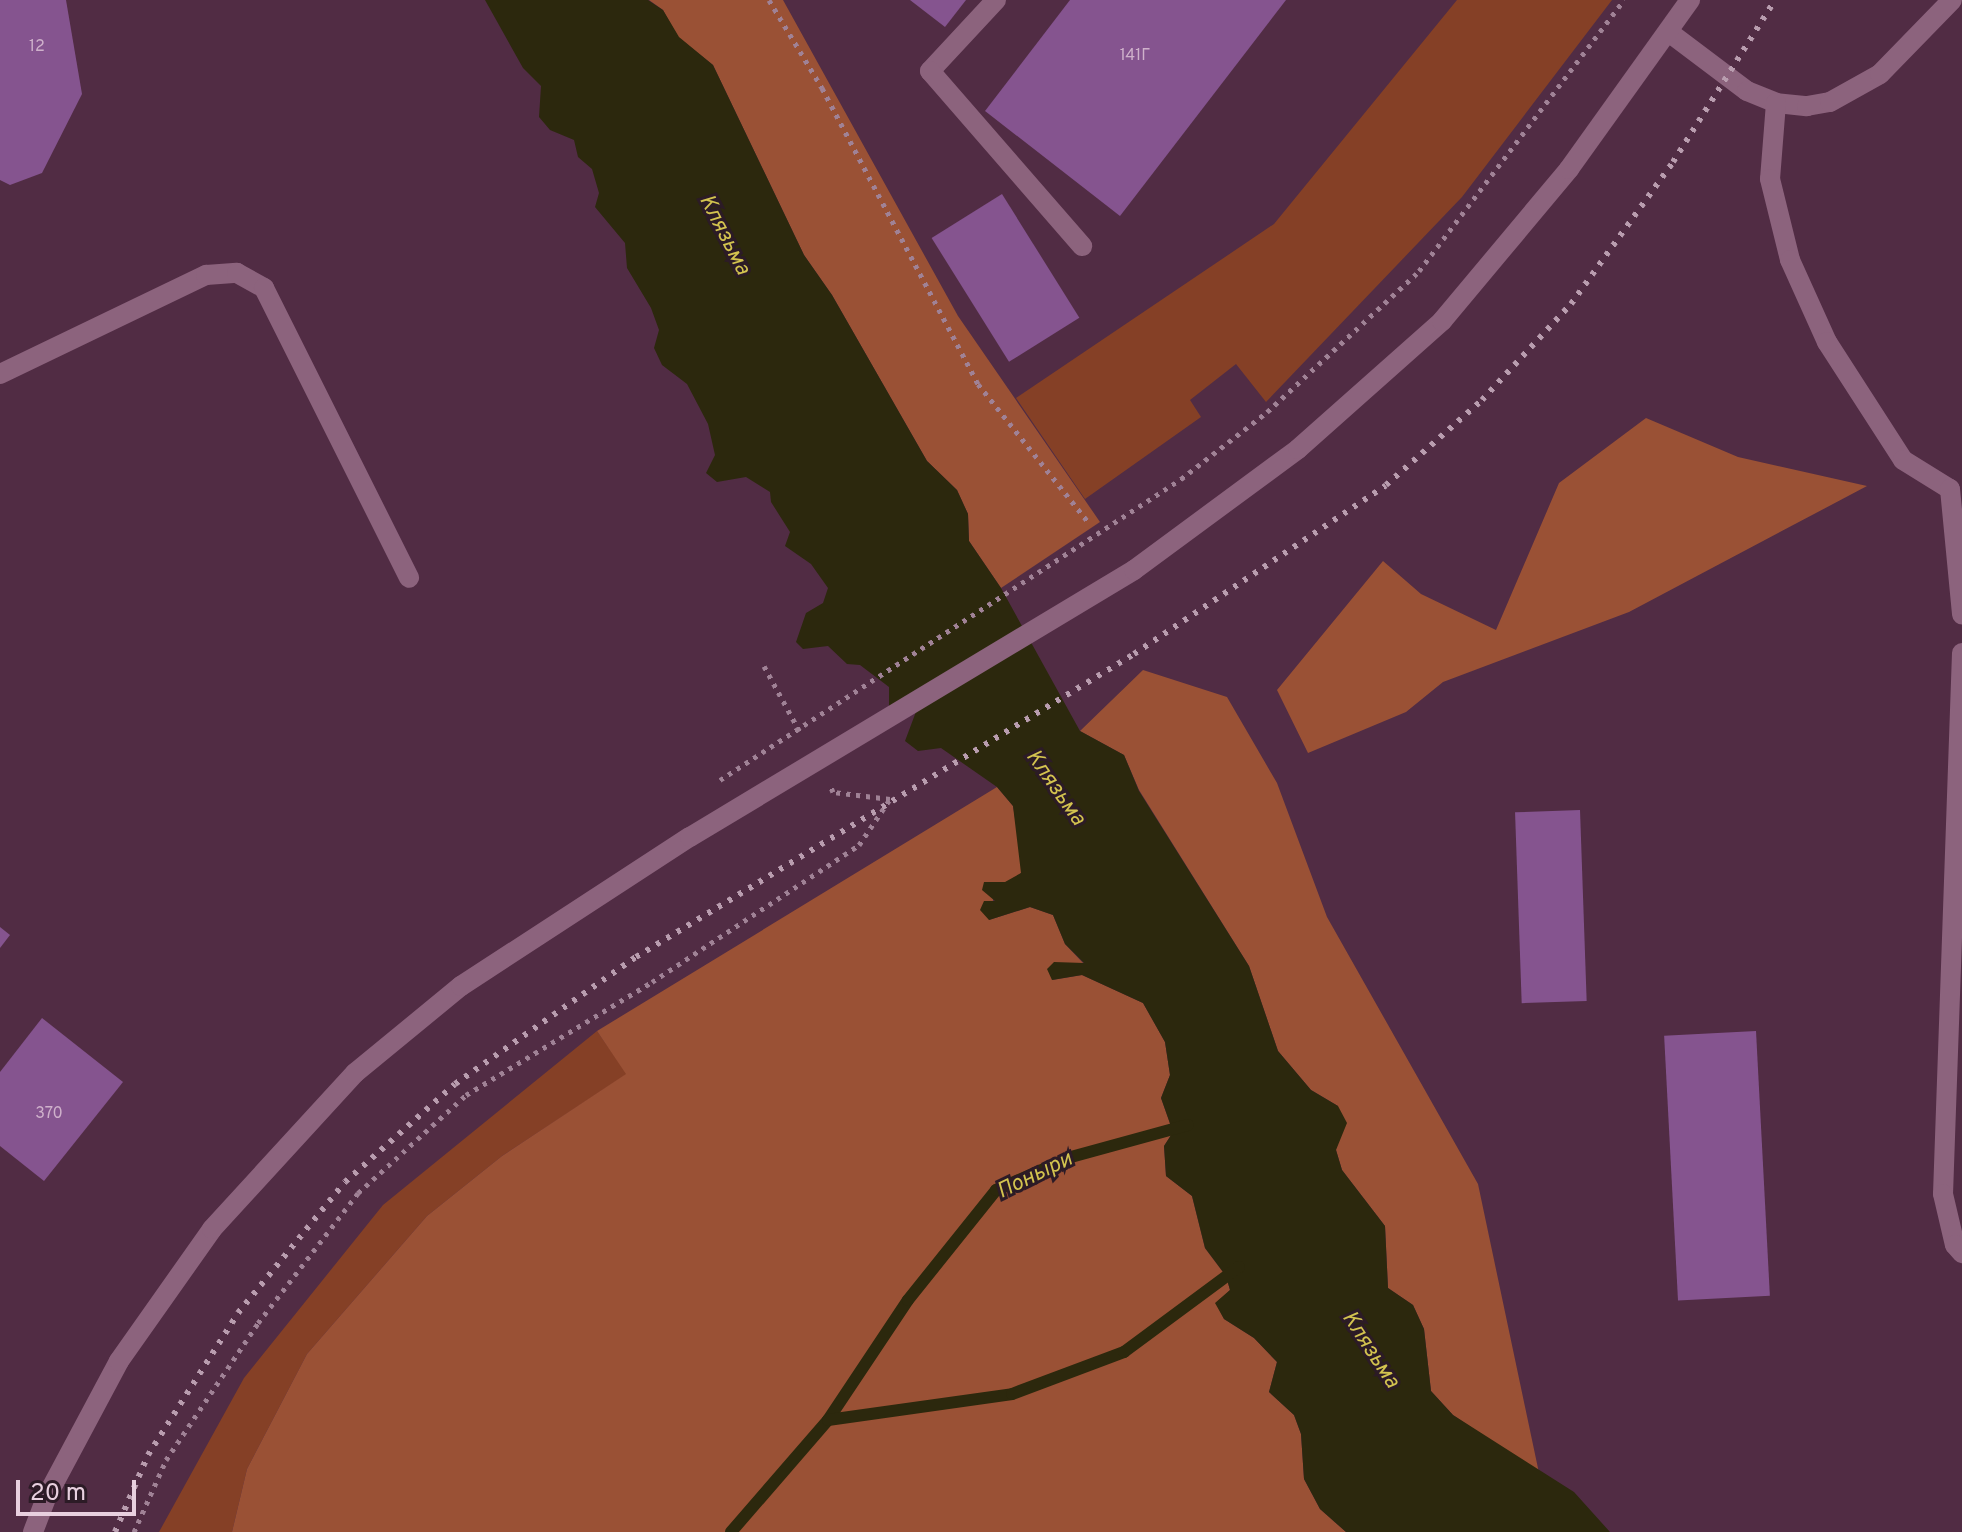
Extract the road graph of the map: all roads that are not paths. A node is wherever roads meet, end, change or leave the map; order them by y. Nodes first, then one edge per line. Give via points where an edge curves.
1 (996, 0) edge
2 (1690, 0) edge
3 (1952, 0) edge
4 (1670, 33) junction
5 (1776, 103) junction
6 (1082, 246) dead end
7 (0, 374) edge
8 (1956, 485) edge
9 (409, 578) dead end
10 (1962, 614) edge
11 (1962, 653) edge
12 (1962, 1253) edge
13 (33, 1532) edge

1 - 6 street via 930,71
2 - 4 street
3 - 5 street via 1880,74 1830,102
4 - 5 street via 1747,91
4 - 13 street via 1569,169 1442,321 1298,449 1134,570 690,837 461,986 355,1073 212,1229 119,1361
5 - 8 street via 1770,179 1790,260 1821,328 1903,460
7 - 9 street via 206,275 237,273 264,288
8 - 10 street
11 - 12 street via 1943,1194 1955,1245

